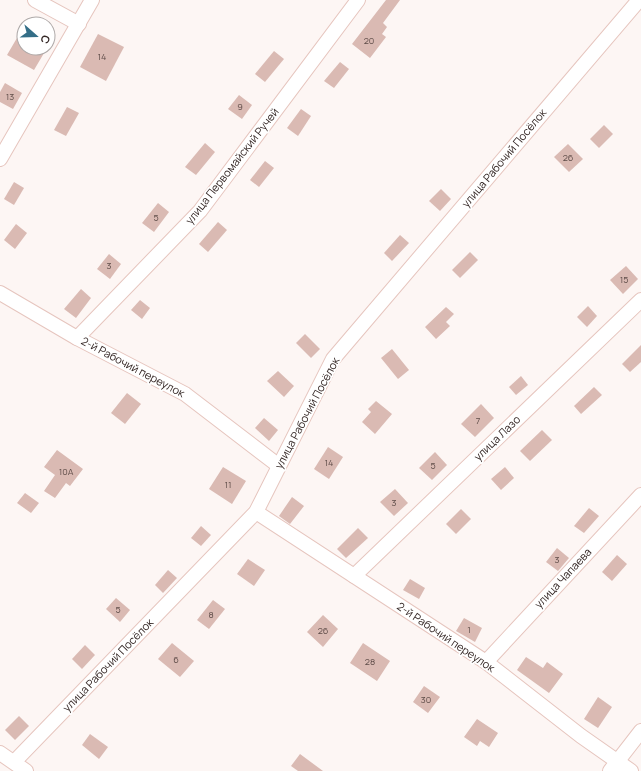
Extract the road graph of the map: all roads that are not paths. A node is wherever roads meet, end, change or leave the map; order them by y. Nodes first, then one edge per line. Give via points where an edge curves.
1 (36, 0) edge
2 (92, 0) edge
3 (358, 0) edge
4 (639, 0) edge
5 (79, 24) junction
6 (0, 159) edge
7 (0, 293) edge
8 (641, 300) edge
9 (77, 338) junction
10 (279, 466) junction
11 (641, 495) edge
12 (256, 512) junction
13 (354, 576) junction
14 (486, 662) junction
15 (641, 731) edge
16 (0, 753) edge
17 (14, 762) junction
18 (614, 767) edge
19 (26, 771) edge
20 (631, 771) edge

1 - 5 street
2 - 5 street
3 - 9 street, улица Первомайский Ручей via 200,211
4 - 10 street, улица Рабочий Посёлок via 333,359
5 - 6 street
7 - 9 street, 2-й Рабочий переулок
8 - 13 street, улица Лазо
9 - 10 street, 2-й Рабочий переулок via 185,394
10 - 12 street, улица Рабочий Посёлок
11 - 14 street, улица Чапаева
12 - 13 street, 2-й Рабочий переулок
12 - 17 street, улица Рабочий Посёлок
13 - 14 street, 2-й Рабочий переулок
14 - 18 street, 2-й Рабочий переулок via 581,736
15 - 18 street
16 - 17 street
17 - 19 street
18 - 20 street, 2-й Рабочий переулок

